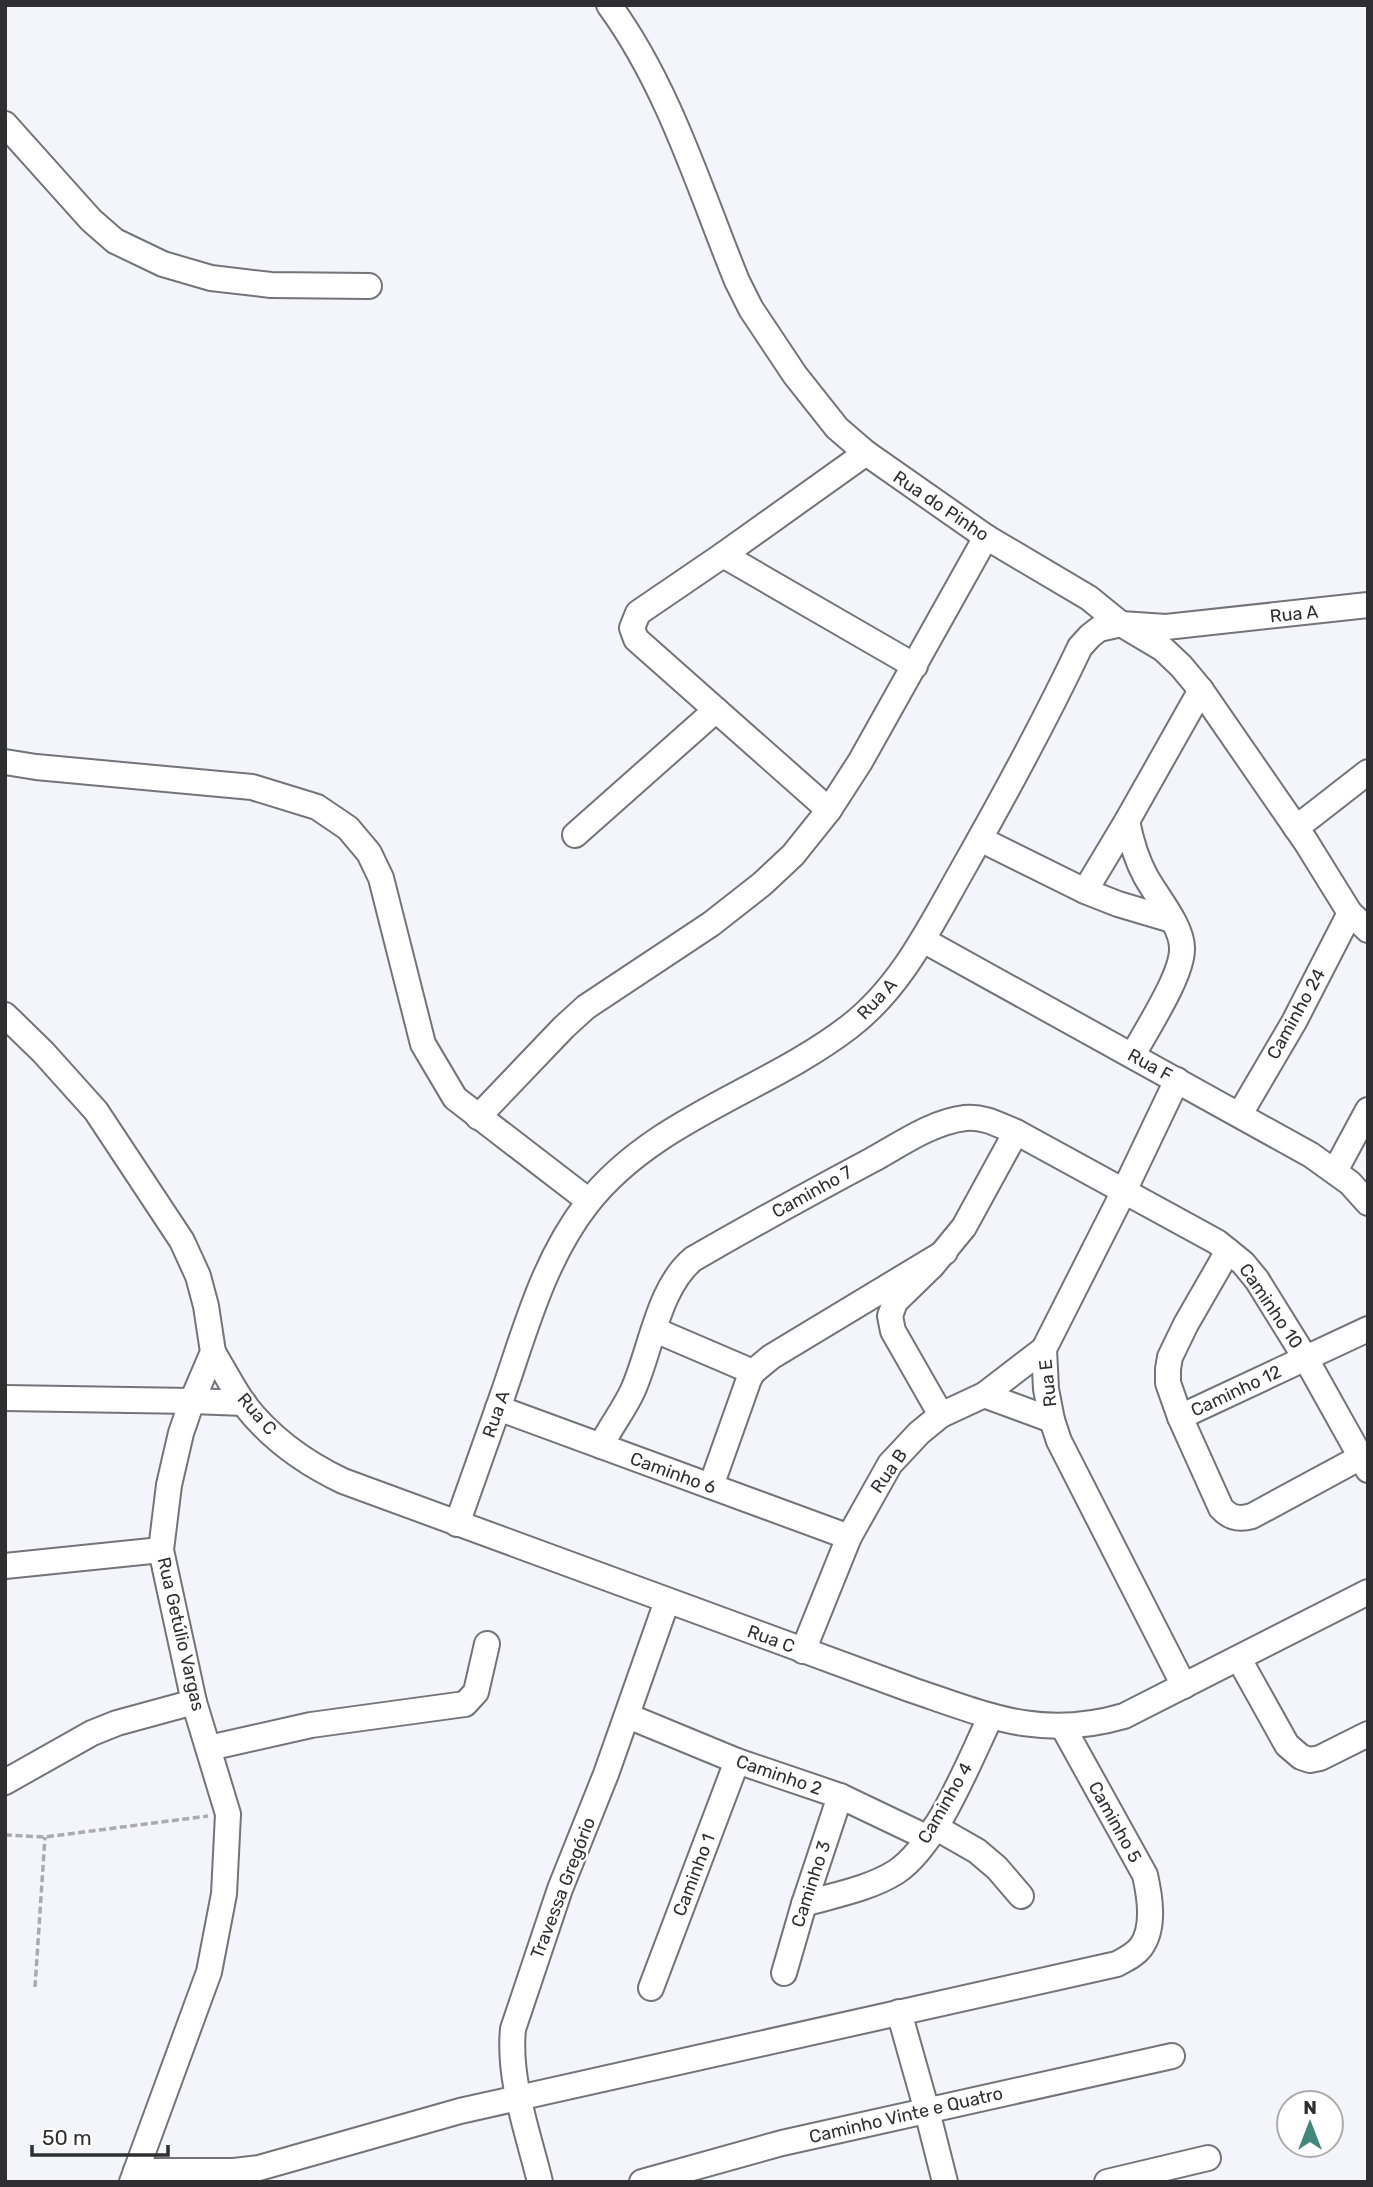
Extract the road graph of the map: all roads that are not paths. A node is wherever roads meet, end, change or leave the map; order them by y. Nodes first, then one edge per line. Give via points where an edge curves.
1 (609, 5) edge
2 (5, 124) edge
3 (369, 286) dead end
4 (866, 453) junction
5 (986, 537) junction
6 (723, 555) junction
7 (1368, 606) edge
8 (1121, 624) junction
9 (915, 666) junction
10 (1201, 690) junction
11 (716, 710) junction
12 (5, 762) edge
13 (1368, 772) edge
14 (829, 810) junction
15 (1127, 821) junction
16 (1296, 828) junction
17 (575, 835) dead end
18 (980, 839) junction
19 (1085, 891) junction
20 (1172, 920) junction
21 (1359, 922) edge
22 (923, 940) junction
23 (5, 1016) edge
24 (1133, 1055) junction
25 (1177, 1080) junction
26 (1368, 1110) edge
27 (1240, 1114) junction
28 (478, 1117) junction
29 (1016, 1132) junction
30 (1335, 1171) junction
31 (1124, 1191) junction
32 (589, 1201) junction
33 (1367, 1202) edge
34 (1228, 1251) junction
35 (945, 1252) junction
36 (1368, 1329) edge
37 (655, 1330) junction
38 (1044, 1349) junction
39 (213, 1352) junction
40 (1306, 1359) junction
41 (753, 1372) junction
42 (984, 1395) junction
43 (5, 1398) edge
44 (192, 1401) junction
45 (500, 1402) junction
46 (244, 1404) junction
47 (941, 1416) junction
48 (1180, 1417) junction
49 (1052, 1420) junction
50 (603, 1440) junction
51 (1364, 1464) edge
52 (710, 1486) junction
53 (457, 1524) junction
54 (849, 1537) junction
55 (162, 1550) junction
56 (5, 1566) edge
57 (1368, 1592) edge
58 (667, 1601) junction
59 (487, 1644) dead end
60 (803, 1651) junction
61 (1239, 1659) junction
62 (1184, 1686) junction
63 (194, 1702) junction
64 (628, 1717) junction
65 (991, 1717) junction
66 (1063, 1727) junction
67 (1368, 1734) edge
68 (209, 1748) junction
69 (737, 1761) junction
70 (5, 1782) edge
71 (840, 1796) junction
72 (931, 1833) junction
73 (1021, 1896) dead end
74 (804, 1904) junction
75 (784, 1973) dead end
76 (651, 1988) dead end
77 (899, 2012) junction
78 (1172, 2056) dead end
79 (519, 2098) junction
80 (928, 2111) junction
81 (1209, 2158) dead end
82 (134, 2177) edge
83 (540, 2182) edge
84 (642, 2182) edge
85 (945, 2182) edge
86 (1107, 2182) edge

1 - 4 street, Rua do Pinho via 663,97 751,309 823,410
2 - 3 street via 91,220 115,241 163,264 211,278 271,285
4 - 5 street, Rua do Pinho
4 - 6 street
5 - 8 street, Rua do Pinho via 1089,598
5 - 9 street
6 - 9 street
6 - 11 street via 638,612 632,628 636,639
7 - 8 street, Rua A via 1166,627
8 - 10 street, Rua do Pinho via 1163,649
8 - 18 street, Rua A via 1099,629 1080,648
9 - 14 street
10 - 15 street
10 - 16 street, Rua do Pinho
11 - 14 street
11 - 17 street
12 - 28 street via 252,787 317,807 348,828 369,853 381,878 423,1044 455,1098
13 - 16 street
14 - 28 street via 793,855 762,884 711,924 586,1007
15 - 19 street
15 - 20 street via 1138,859
16 - 21 street, Rua do Pinho
18 - 19 street
18 - 22 street, Rua A
19 - 20 street
20 - 24 street via 1180,935 1180,962
21 - 27 street, Caminho 24
22 - 24 street, Rua F
22 - 32 street, Rua A via 892,986 849,1027 647,1147
23 - 39 street via 96,1111 182,1241 198,1276
24 - 25 street, Rua F
25 - 27 street, Rua F
25 - 31 street, Rua E
26 - 30 street
27 - 30 street, Rua F
28 - 32 street
29 - 31 street, Caminho 7
29 - 35 street via 978,1205
29 - 37 street, Caminho 7 via 974,1117 949,1122 810,1193 685,1265
30 - 33 street, Rua F
31 - 34 street, Caminho 10
31 - 38 street, Rua E
32 - 45 street, Rua A via 543,1279
34 - 40 street, Caminho 10 via 1257,1280
34 - 48 street via 1170,1357 1168,1383
35 - 41 street
35 - 47 street via 899,1296 890,1316 892,1331
36 - 40 street, Caminho 12
37 - 41 street
37 - 50 street, Caminho 7 via 626,1404
38 - 42 street, Rua B
38 - 49 street, Rua E
39 - 44 street, Rua Getúlio Vargas
39 - 46 street, Rua C
40 - 48 street, Caminho 12
40 - 51 street, Caminho 10
41 - 52 street
42 - 47 street, Rua B
42 - 49 street
43 - 44 street
44 - 46 street
44 - 55 street, Rua Getúlio Vargas via 169,1485
45 - 50 street, Caminho 6
45 - 53 street, Rua A
46 - 53 street, Rua C via 279,1440 316,1468
47 - 54 street, Rua B via 890,1464
48 - 51 street via 1222,1508 1234,1517 1252,1516
49 - 62 street, Rua E
50 - 52 street, Caminho 6
52 - 54 street, Caminho 6
53 - 58 street, Rua C
54 - 60 street, Rua B
55 - 56 street
55 - 63 street, Rua Getúlio Vargas
57 - 61 street, Rua C
58 - 60 street, Rua C
58 - 64 street, Travessa Gregório
59 - 68 street via 476,1692 465,1704 312,1725
60 - 65 street, Rua C
61 - 62 street, Rua C
61 - 67 street via 1287,1745 1301,1758 1320,1758
62 - 66 street, Rua C via 1124,1716
63 - 68 street, Rua Getúlio Vargas
63 - 70 street via 92,1733
64 - 69 street, Caminho 2
64 - 79 street, Travessa Gregório via 560,1889 513,2029 511,2047
65 - 66 street, Rua C
65 - 72 street, Caminho 4
66 - 77 street, Caminho 5 via 1145,1875 1149,1921 1141,1947 1117,1964
68 - 82 street, Rua Getúlio Vargas via 228,1814 224,1894 209,1972
69 - 71 street, Caminho 2
69 - 76 street, Caminho 1
71 - 72 street, Caminho 2
71 - 74 street, Caminho 3
72 - 73 street, Caminho 2 via 977,1851
72 - 74 street, Caminho 4 via 907,1864 887,1877
74 - 75 street, Caminho 3
77 - 79 street
77 - 80 street
78 - 80 street, Caminho Vinte e Quatro
79 - 82 street via 259,2168
79 - 83 street, Travessa Gregório
80 - 84 street, Caminho Vinte e Quatro via 782,2143
80 - 85 street
81 - 86 street

